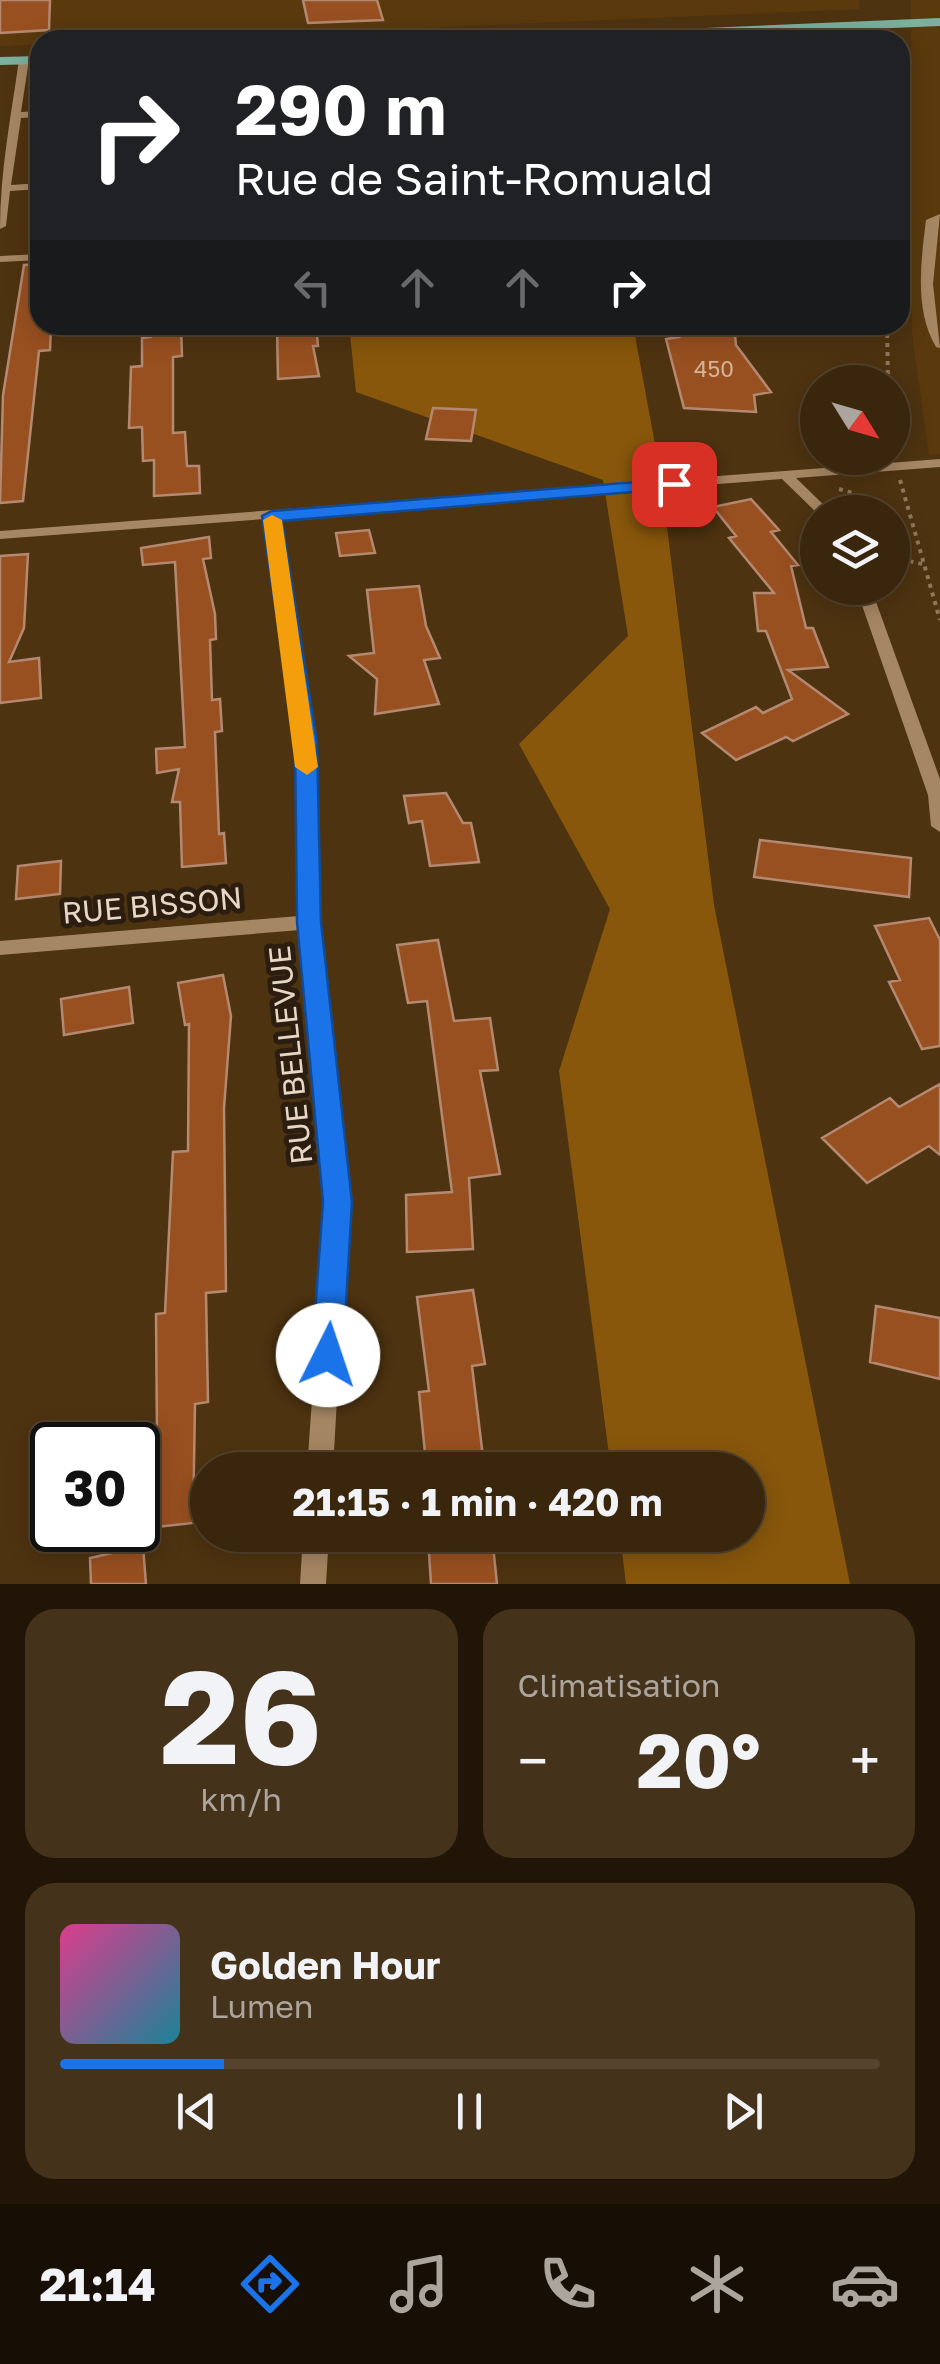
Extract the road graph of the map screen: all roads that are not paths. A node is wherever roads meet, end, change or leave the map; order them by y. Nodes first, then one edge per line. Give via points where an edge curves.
1 (940, 22) edge
2 (751, 30) edge
3 (24, 60) junction
4 (30, 60) edge
5 (0, 62) edge
6 (30, 114) edge
7 (15, 115) junction
8 (30, 187) edge
9 (7, 188) junction
10 (940, 217) edge
11 (0, 226) edge
12 (30, 258) edge
13 (0, 259) edge
14 (940, 344) edge
15 (940, 463) edge
16 (785, 475) junction
17 (806, 495) edge
18 (272, 516) junction
19 (0, 535) edge
20 (869, 605) edge
21 (940, 826) edge
22 (309, 922) junction
23 (0, 948) edge
24 (321, 1452) edge
25 (315, 1552) edge
26 (313, 1584) edge

1 - 2 main road
3 - 4 main road
3 - 5 main road
3 - 7 street
6 - 7 street
7 - 9 street
8 - 9 street
9 - 11 street
10 - 14 street via 932,220 928,259 931,332
12 - 13 street
15 - 16 street
16 - 17 street
16 - 18 street
18 - 19 street
18 - 22 street, RUE BELLEVUE via 306,742
20 - 21 street via 936,795
22 - 23 street, RUE BISSON
22 - 24 street, RUE BELLEVUE via 337,1202
25 - 26 street

